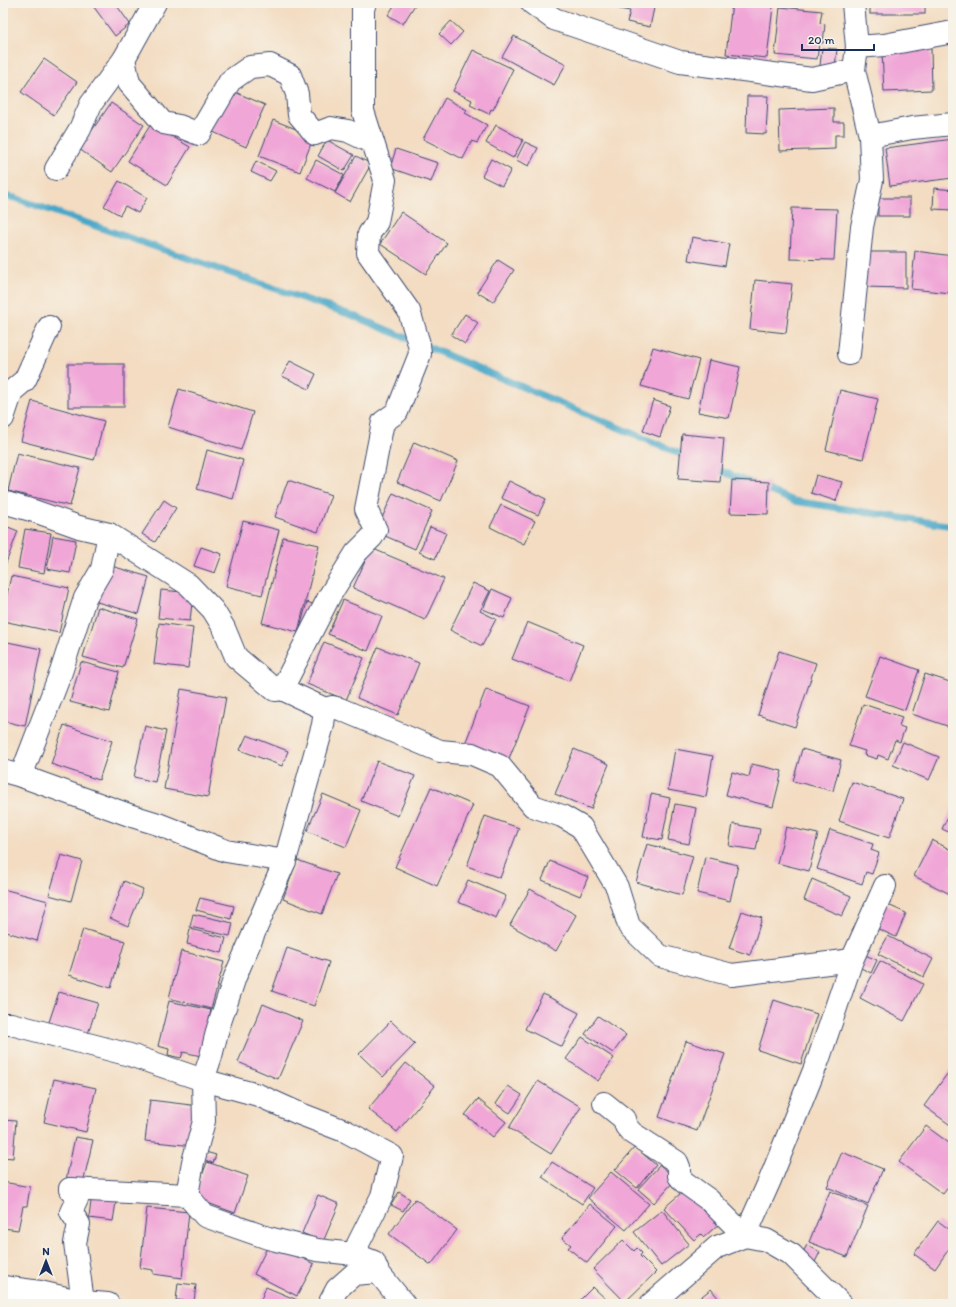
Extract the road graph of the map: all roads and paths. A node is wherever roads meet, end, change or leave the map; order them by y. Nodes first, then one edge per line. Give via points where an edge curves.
1 (155, 3) edge
2 (365, 3) edge
3 (532, 3) edge
4 (853, 3) edge
5 (953, 32) edge
6 (857, 47) junction
7 (124, 59) junction
8 (854, 70) junction
9 (953, 124) edge
10 (870, 136) junction
11 (373, 143) junction
12 (56, 169) dead end
13 (50, 327) dead end
14 (849, 354) dead end
15 (3, 418) edge
16 (3, 502) edge
17 (109, 534) junction
18 (282, 689) junction
19 (325, 709) junction
20 (12, 774) edge
21 (285, 861) junction
22 (885, 886) dead end
23 (852, 960) junction
24 (3, 1024) edge
25 (203, 1080) junction
26 (604, 1104) dead end
27 (187, 1195) junction
28 (745, 1236) junction
29 (354, 1254) junction
30 (378, 1272) junction
31 (3, 1287) edge
32 (83, 1302) junction
33 (108, 1304) edge
34 (329, 1304) edge
35 (404, 1304) edge
36 (651, 1304) edge
37 (841, 1304) edge

1 - 7 street
2 - 11 street via 363,111
3 - 8 street via 554,19 680,62 812,79
4 - 6 street
5 - 6 street via 884,45
6 - 8 street
7 - 11 street via 129,83 163,122 199,134 230,81 250,67 270,65 290,75 297,94 299,115 315,134 331,128 348,131
7 - 12 street via 91,104 80,129
8 - 10 street
9 - 10 street
10 - 14 street via 872,180 862,227
11 - 18 street via 385,180 377,222 369,234 368,253 409,311 420,354 397,412 383,422 366,509 376,530 356,553 330,595
13 - 15 street via 25,380 12,391
16 - 17 street
17 - 18 street via 189,585 213,610 236,657 275,690
17 - 20 street via 102,569 85,598 61,672
18 - 19 street
19 - 21 street via 323,725
19 - 23 street via 340,709 440,751 472,754 500,766 533,806 562,816 581,827 617,887 629,926 660,956 732,975
20 - 21 street via 158,824 226,851
21 - 25 street via 236,977
22 - 23 street
23 - 28 street via 819,1058
24 - 25 street via 130,1055
25 - 27 street via 204,1121
25 - 29 street via 258,1095 347,1132 392,1156 382,1196
26 - 28 street via 624,1118 632,1133 677,1162 679,1176 684,1182 709,1200
27 - 29 street via 212,1219 268,1238 317,1250
27 - 32 street via 70,1188 78,1197 71,1212 79,1224 75,1243
28 - 36 street via 717,1247
28 - 37 street via 766,1240 792,1255
29 - 30 street via 374,1262
30 - 34 street via 354,1274 337,1289
30 - 35 street
31 - 32 street
32 - 33 street

